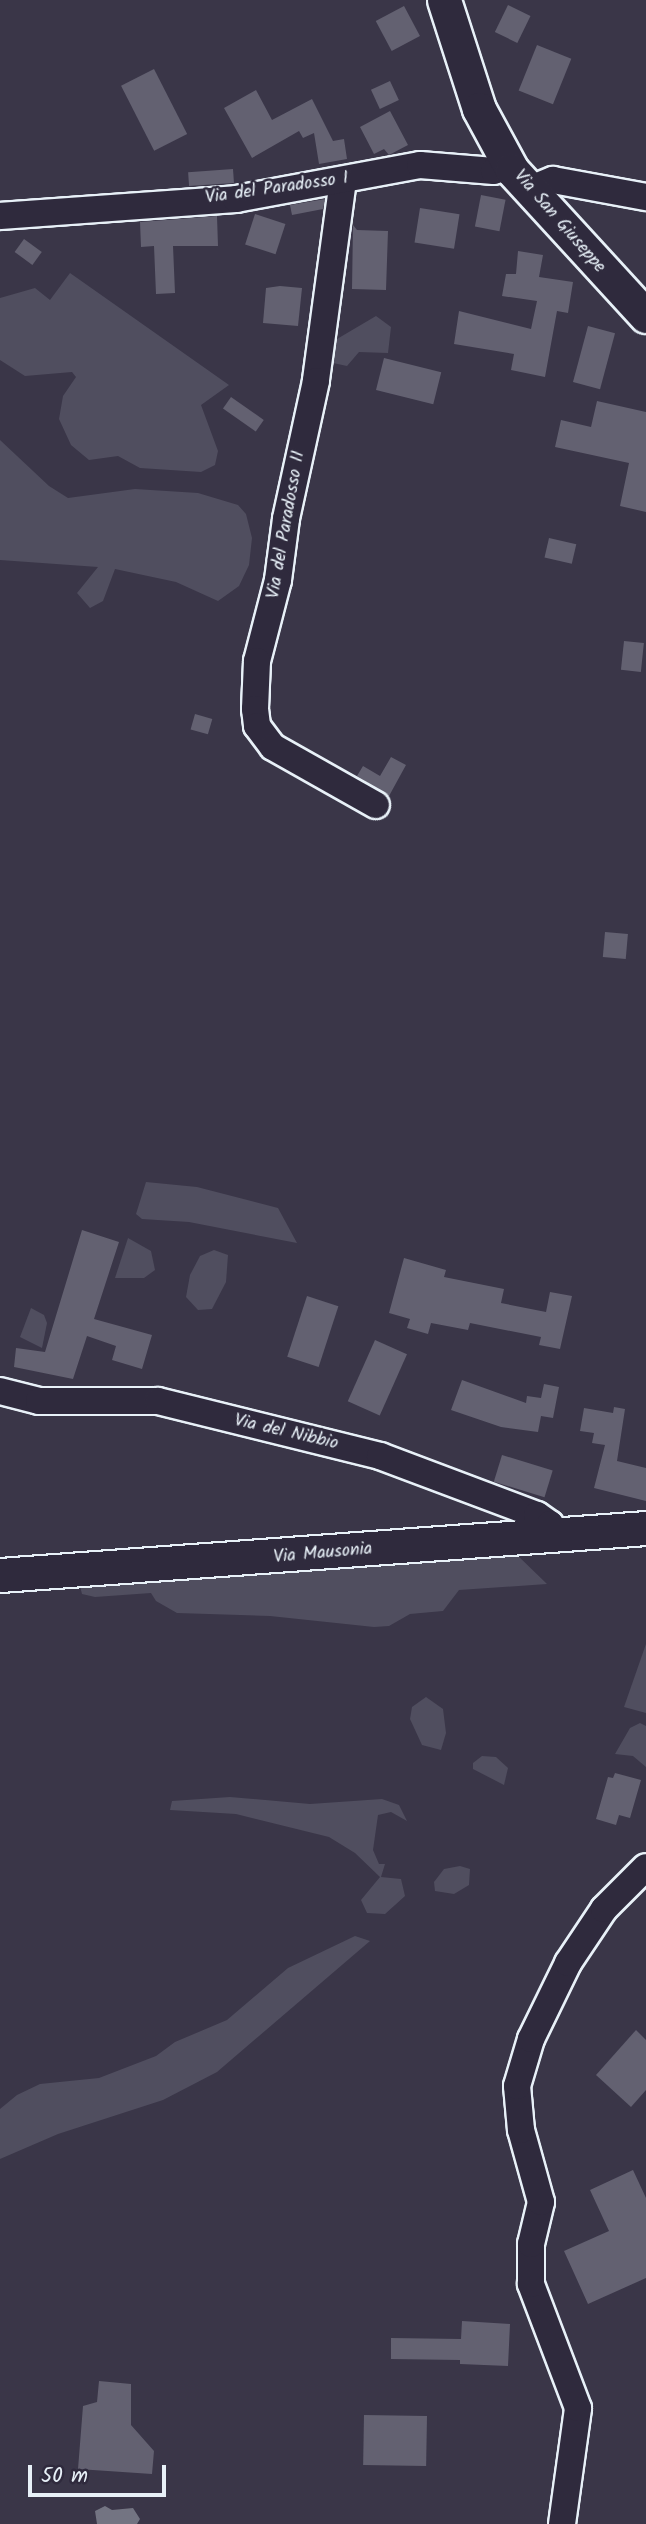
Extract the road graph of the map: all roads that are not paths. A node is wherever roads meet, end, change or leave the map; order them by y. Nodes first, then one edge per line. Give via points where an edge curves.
1 (444, 0) edge
2 (519, 178) junction
3 (342, 180) junction
4 (646, 197) edge
5 (0, 216) edge
6 (646, 316) edge
7 (376, 804) dead end
8 (0, 1391) edge
9 (646, 1528) edge
10 (553, 1535) junction
11 (0, 1575) edge
12 (646, 1867) edge
13 (562, 2524) edge

1 - 2 main road, Via San Giuseppe via 479,109
2 - 3 street, Via del Paradosso I via 420,165
2 - 4 street, Via del Paradosso I
2 - 6 main road, Via San Giuseppe
3 - 5 street, Via del Paradosso I via 236,199
3 - 7 street, Via del Paradosso II via 316,381 286,519 278,580 257,661 255,709 257,726 273,747
8 - 10 street, Via del Nibbio via 39,1401 158,1401 380,1456 537,1515 550,1524
9 - 10 main road, Via Mausonia
10 - 11 main road, Via Mausonia
12 - 13 street via 604,1909 568,1963 531,2039 517,2086 521,2130 541,2202 531,2244 531,2284 578,2408

